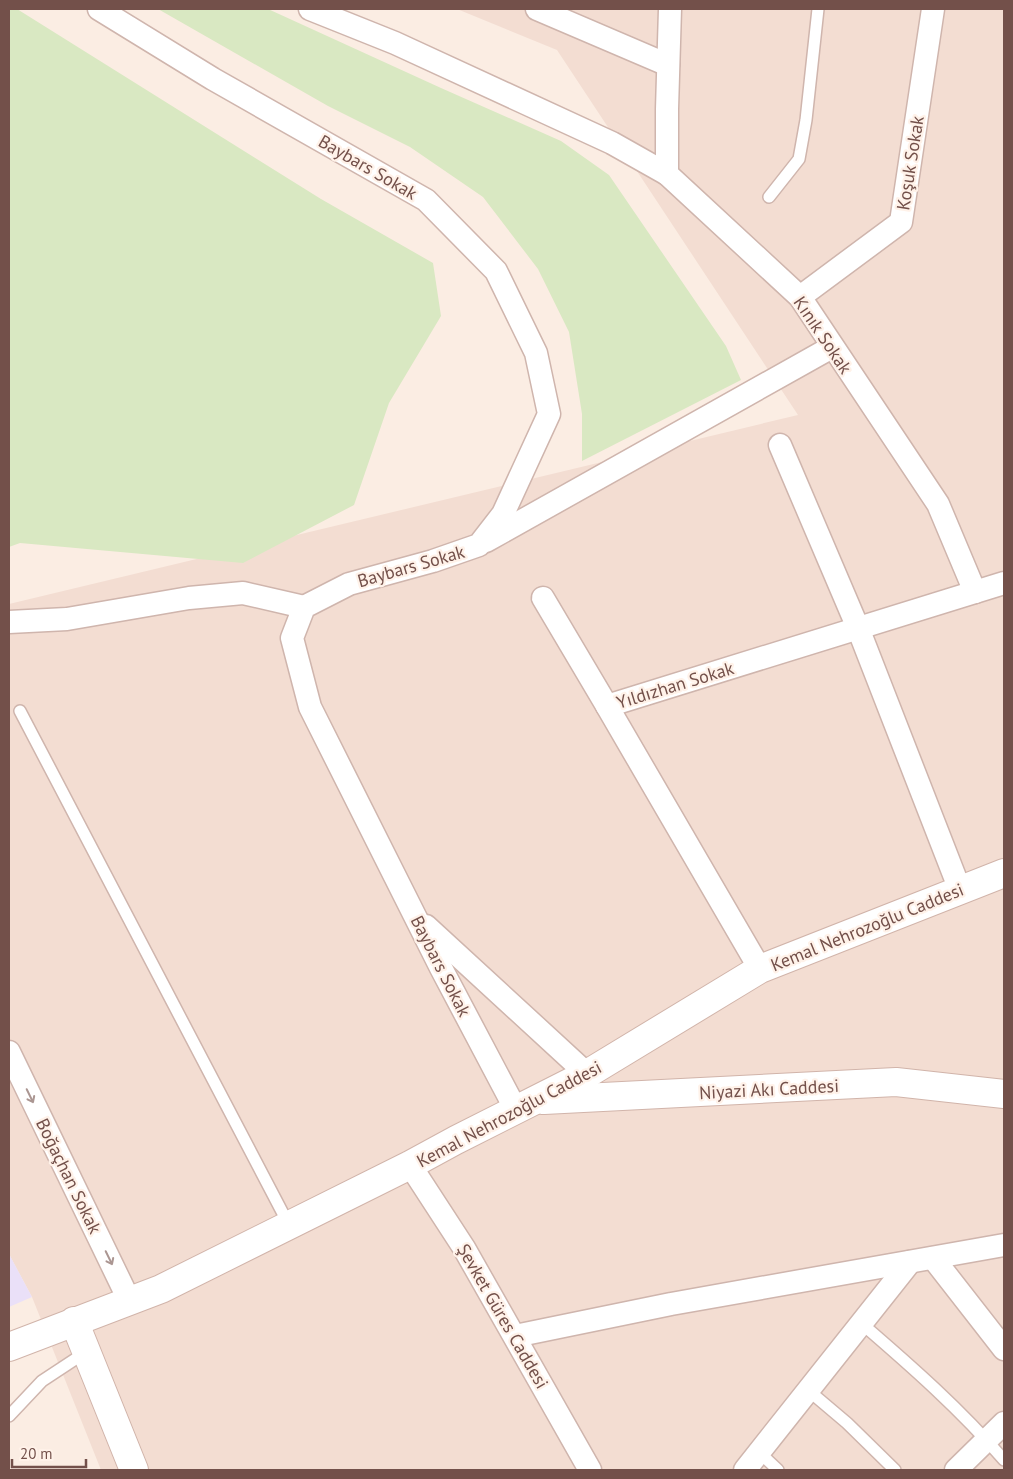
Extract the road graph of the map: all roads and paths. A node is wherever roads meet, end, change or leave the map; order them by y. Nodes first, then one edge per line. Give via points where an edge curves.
1 (99, 9) edge
2 (310, 9) edge
3 (536, 9) edge
4 (670, 9) edge
5 (818, 9) edge
6 (933, 9) edge
7 (668, 65) junction
8 (667, 174) junction
9 (768, 196) dead end
10 (800, 297) junction
11 (832, 347) junction
12 (780, 445) dead end
13 (479, 546) junction
14 (1004, 583) edge
15 (975, 592) junction
16 (543, 598) dead end
17 (304, 607) junction
18 (9, 622) edge
19 (858, 628) junction
20 (607, 706) junction
21 (20, 711) dead end
22 (1004, 873) edge
23 (960, 890) junction
24 (415, 917) junction
25 (760, 969) junction
26 (9, 1052) edge
27 (587, 1074) junction
28 (1004, 1094) edge
29 (525, 1105) junction
30 (410, 1166) junction
31 (289, 1225) junction
32 (1004, 1245) edge
33 (933, 1258) junction
34 (910, 1262) junction
35 (129, 1300) junction
36 (74, 1321) junction
37 (861, 1324) junction
38 (514, 1336) junction
39 (9, 1347) edge
40 (1004, 1349) edge
41 (87, 1352) junction
42 (808, 1390) junction
43 (9, 1416) edge
44 (1004, 1423) edge
45 (987, 1440) junction
46 (759, 1452) junction
47 (1004, 1460) edge
48 (134, 1470) edge
49 (590, 1470) edge
50 (745, 1470) edge
51 (778, 1470) edge
52 (895, 1470) edge
53 (956, 1470) edge

1 - 13 street, Baybars Sokak via 213,79 426,200 496,271 536,352 549,414 503,514
2 - 8 street, Kınık Sokak via 395,43 612,143
3 - 7 street
4 - 7 street
5 - 9 lane via 799,159
6 - 10 street, Koşuk Sokak via 901,222
7 - 8 street
8 - 10 street, Kınık Sokak
10 - 11 street, Kınık Sokak
11 - 13 street
11 - 15 street, Kınık Sokak via 938,504
12 - 19 street
13 - 17 street, Baybars Sokak via 349,584
14 - 15 street, Yıldızhan Sokak
15 - 19 street, Yıldızhan Sokak
16 - 20 street
17 - 18 street via 243,593 189,598 67,619
17 - 24 street, Baybars Sokak via 292,638 310,707
19 - 20 street, Yıldızhan Sokak
19 - 23 street
20 - 25 street, Yıldızhan Sokak
21 - 31 lane
22 - 23 street, Kemal Nehrozoğlu Caddesi
23 - 25 street, Kemal Nehrozoğlu Caddesi
24 - 27 street
24 - 29 street, Baybars Sokak
25 - 27 street, Kemal Nehrozoğlu Caddesi
26 -> 35 street, Boğaçhan Sokak
27 - 29 street, Kemal Nehrozoğlu Caddesi
28 - 29 street, Niyazi Akı Caddesi via 896,1082
29 - 30 street, Kemal Nehrozoğlu Caddesi
30 - 31 street, Kemal Nehrozoğlu Caddesi
30 - 38 street, Şevket Güres Caddesi via 464,1248
31 - 35 street, Kemal Nehrozoğlu Caddesi
32 - 33 street
33 - 34 street
33 - 40 street
34 - 37 street
34 - 38 street via 671,1304
35 - 36 street, Kemal Nehrozoğlu Caddesi
36 - 39 street, Kemal Nehrozoğlu Caddesi
36 - 41 street
37 - 42 street
37 - 45 lane via 910,1365
38 - 49 street, Şevket Güres Caddesi
41 - 43 lane via 42,1381
41 - 48 street
42 - 46 street
42 - 52 lane
44 - 45 street
45 - 47 lane
45 - 53 street
46 - 50 street
46 - 51 lane

